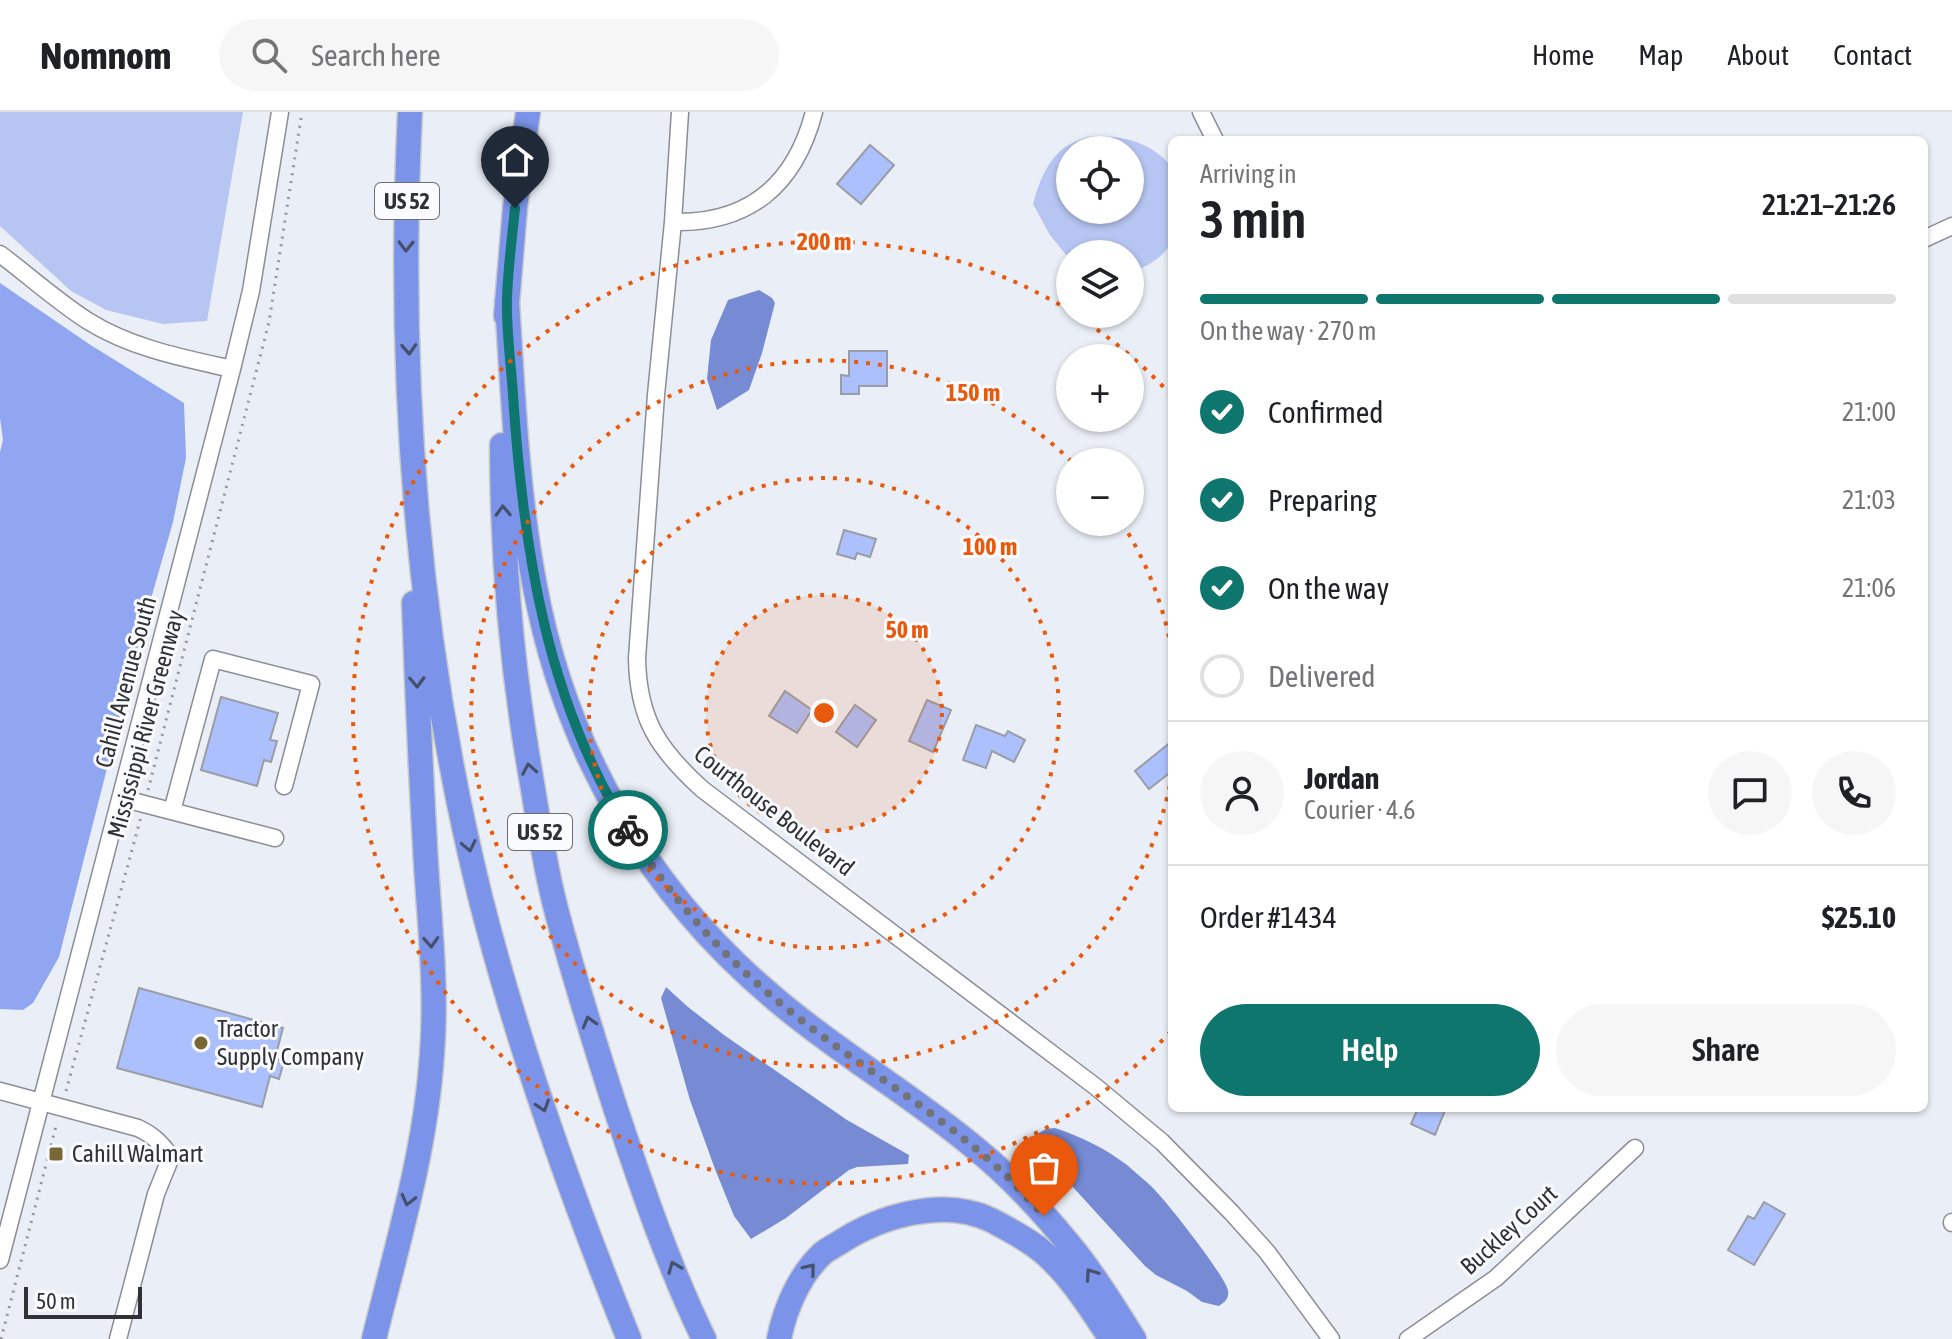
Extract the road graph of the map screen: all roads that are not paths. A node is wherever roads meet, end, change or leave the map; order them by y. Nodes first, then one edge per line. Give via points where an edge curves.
1 (280, 112) edge
2 (410, 112) edge
3 (528, 112) edge
4 (680, 112) edge
5 (814, 112) edge
6 (1201, 112) edge
7 (1213, 136) edge
8 (673, 222) junction
9 (1952, 226) edge
10 (1928, 237) edge
11 (0, 254) edge
12 (507, 301) junction
13 (232, 369) junction
14 (411, 409) junction
15 (284, 786) dead end
16 (121, 798) junction
17 (172, 811) junction
18 (275, 838) dead end
19 (0, 1091) edge
20 (41, 1101) junction
21 (1635, 1148) dead end
22 (0, 1260) edge
23 (118, 1339) edge
24 (374, 1339) edge
25 (629, 1339) edge
26 (704, 1339) edge
27 (779, 1339) edge
28 (1111, 1339) edge
29 (1134, 1339) edge
30 (1331, 1339) edge
31 (1408, 1339) edge

1 - 13 street, Cahill Avenue South via 251,291
2 -> 14 highway, US 52 via 406,290
3 - 12 highway, US 52
4 - 8 street, Courthouse Boulevard
5 - 8 street via 791,165 759,200 715,219
6 - 7 street
8 - 30 street, Courthouse Boulevard via 637,658 641,701 650,727 678,767 702,789 1162,1142 1267,1252
9 - 10 street
11 - 13 street via 115,336
26 -> 12 highway, US 52 via 660,1234 602,1066 541,841 508,610 502,460
29 -> 12 highway via 1074,1250 1029,1199 976,1149 781,1004 730,959 652,868 624,823 575,725 542,617 517,456
13 - 16 street, Cahill Avenue South
14 -> 24 highway via 433,1050 419,1153
14 -> 25 highway, US 52 via 439,688 480,893 562,1163
15 - 17 street via 311,684 213,659
16 - 17 street
16 - 20 street, Cahill Avenue South
17 - 18 street
19 - 20 street
20 - 22 street, Cahill Avenue South
20 - 23 street via 138,1128 160,1141 171,1157 156,1194
21 - 31 street, Buckley Court via 1496,1278
27 -> 28 highway via 801,1280 824,1252 861,1228 910,1213 950,1209 987,1218 1042,1251 1066,1275

